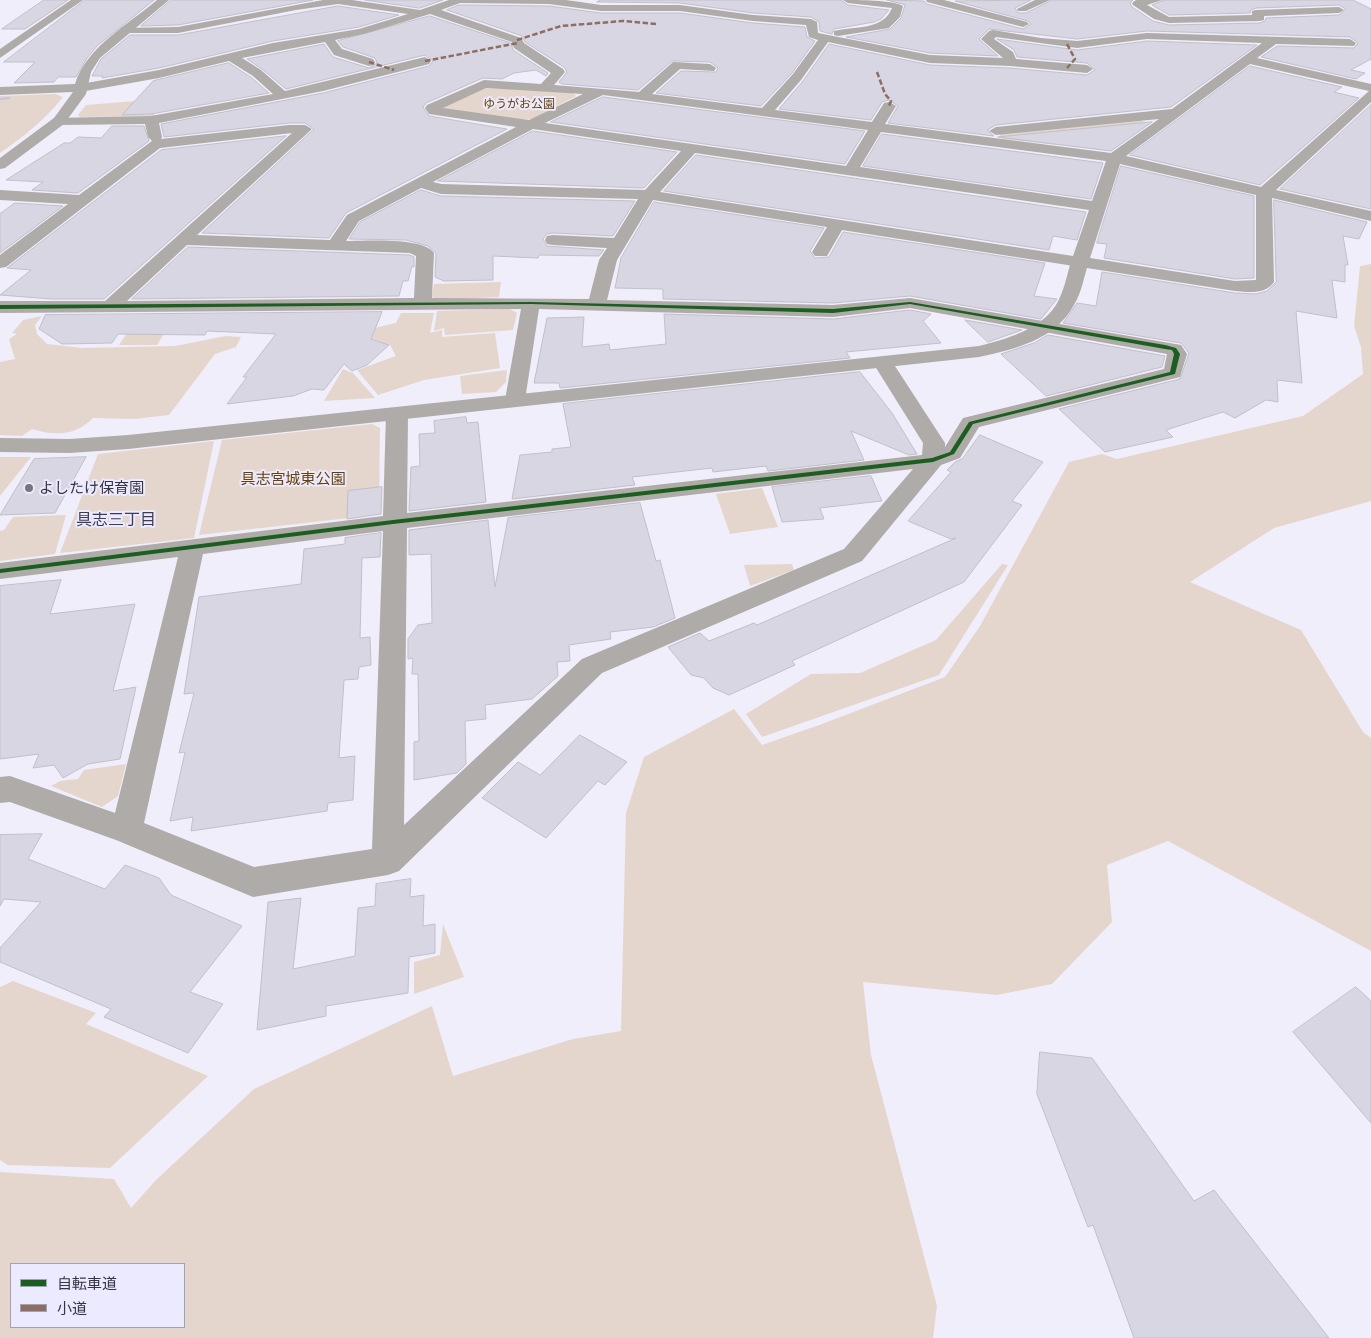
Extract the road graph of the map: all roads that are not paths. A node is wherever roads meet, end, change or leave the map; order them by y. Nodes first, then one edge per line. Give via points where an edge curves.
1 (78, 0) edge
2 (164, 0) edge
3 (931, 0) edge
4 (1046, 0) edge
5 (1157, 0) edge
6 (344, 1) edge
7 (587, 3) edge
8 (847, 3) edge
9 (293, 4) edge
10 (670, 4) edge
11 (1241, 4) dead end
12 (745, 7) dead end
13 (1022, 9) dead end
14 (1339, 10) dead end
15 (271, 12) junction
16 (429, 12) junction
17 (732, 15) junction
18 (1258, 16) junction
19 (293, 20) dead end
20 (825, 20) dead end
21 (811, 22) junction
22 (1013, 22) junction
23 (666, 25) dead end
24 (1038, 27) dead end
25 (979, 28) dead end
26 (126, 30) junction
27 (1055, 30) dead end
28 (993, 33) junction
29 (800, 35) dead end
30 (209, 36) junction
31 (819, 36) junction
32 (328, 38) junction
33 (1114, 40) junction
34 (1273, 41) junction
35 (1350, 43) dead end
36 (1087, 44) junction
37 (1129, 48) dead end
38 (0, 54) edge
39 (227, 57) junction
40 (425, 60) dead end
41 (1248, 60) junction
42 (369, 62) dead end
43 (1010, 62) junction
44 (710, 68) dead end
45 (1087, 69) dead end
46 (80, 88) junction
47 (544, 88) junction
48 (1371, 88) edge
49 (0, 91) edge
50 (601, 91) junction
51 (282, 95) junction
52 (1371, 95) edge
53 (642, 96) junction
54 (889, 106) dead end
55 (766, 112) junction
56 (1175, 112) junction
57 (151, 120) junction
58 (59, 121) junction
59 (530, 126) junction
60 (875, 126) junction
61 (960, 136) junction
62 (156, 144) junction
63 (691, 148) junction
64 (1114, 158) junction
65 (0, 164) edge
66 (850, 171) junction
67 (418, 184) junction
68 (1264, 192) junction
69 (0, 195) edge
70 (649, 195) junction
71 (83, 200) junction
72 (1097, 206) junction
73 (1371, 216) edge
74 (836, 224) junction
75 (184, 240) junction
76 (553, 240) dead end
77 (619, 243) junction
78 (336, 245) junction
79 (821, 252) dead end
80 (1080, 262) junction
81 (0, 263) edge
82 (530, 303) junction
83 (597, 304) junction
84 (422, 305) junction
85 (110, 306) junction
86 (0, 307) edge
87 (1045, 328) junction
88 (883, 363) junction
89 (515, 400) junction
90 (397, 414) junction
91 (0, 445) edge
92 (933, 460) junction
93 (393, 522) junction
94 (192, 548) junction
95 (0, 571) edge
96 (0, 790) edge
97 (127, 830) junction
98 (388, 861) junction

1 - 38 street
2 - 26 street
3 - 22 street
4 - 13 street
5 - 18 street via 1137,3 1158,17 1169,20
6 - 9 street
6 - 16 street
7 - 10 street via 602,8
7 - 16 street via 459,0
8 - 31 street via 904,6 885,26
9 - 15 street
10 - 17 street
10 - 23 street via 669,12 657,24
11 - 18 street
12 - 17 street
14 - 18 street
15 - 19 street
15 - 30 street
16 - 32 street
16 - 47 street via 517,40 518,45 558,72
17 - 21 street
18 - 34 street
20 - 21 street
21 - 31 street
22 - 24 street
22 - 28 street
25 - 28 street
26 - 30 street via 178,30
26 - 46 street via 90,64
27 - 36 street via 1084,38
28 - 36 street via 1030,40
28 - 43 street via 987,39 1009,55
29 - 31 street
30 - 39 street
31 - 43 street via 930,59
31 - 55 street via 797,77
32 - 39 street
32 - 42 street via 338,52
33 - 34 street via 1147,36
33 - 36 street
33 - 37 street
34 - 35 street
34 - 41 street
39 - 46 street via 159,74
39 - 51 street via 257,73
40 - 51 street via 404,70
41 - 48 street
41 - 56 street
43 - 45 street
44 - 53 street via 677,65
46 - 49 street
46 - 58 street
47 - 50 street
47 - 59 street via 484,84 432,108 434,111
50 - 53 street
50 - 59 street
51 - 57 street
52 - 68 street via 1356,118
53 - 55 street
54 - 60 street
55 - 60 street
56 - 61 street
56 - 64 street
57 - 58 street
57 - 62 street
58 - 65 street
59 - 63 street
59 - 67 street
60 - 61 street
60 - 66 street
61 - 64 street
62 - 71 street
62 - 75 street via 305,129
63 - 66 street
63 - 70 street
64 - 68 street
64 - 72 street
66 - 72 street
67 - 70 street via 441,189
67 - 78 street via 353,218
68 - 73 street
68 - 80 street via 1265,282 1256,287
69 - 71 street
70 - 74 street
70 - 77 street
71 - 81 street
72 - 80 street
74 - 79 street
74 - 80 street
75 - 78 street
75 - 85 street
76 - 77 street
77 - 83 street via 608,260
78 - 84 street via 412,248 425,253
80 - 87 street via 1062,310
82 - 83 street
82 - 84 street
82 - 89 street
83 - 87 street via 833,311 910,303
84 - 85 street
85 - 86 street
87 - 88 street via 1022,341 996,349
87 - 92 street via 1174,349 1177,354 1173,373 971,423 952,453
88 - 89 street
88 - 92 street via 934,443
89 - 90 street
90 - 91 street via 128,442 70,446
90 - 93 street
92 - 93 street
92 - 98 street via 853,555 592,666
93 - 94 street
93 - 98 street
94 - 95 street
94 - 97 street
96 - 97 street via 10,789
97 - 98 street via 253,882

